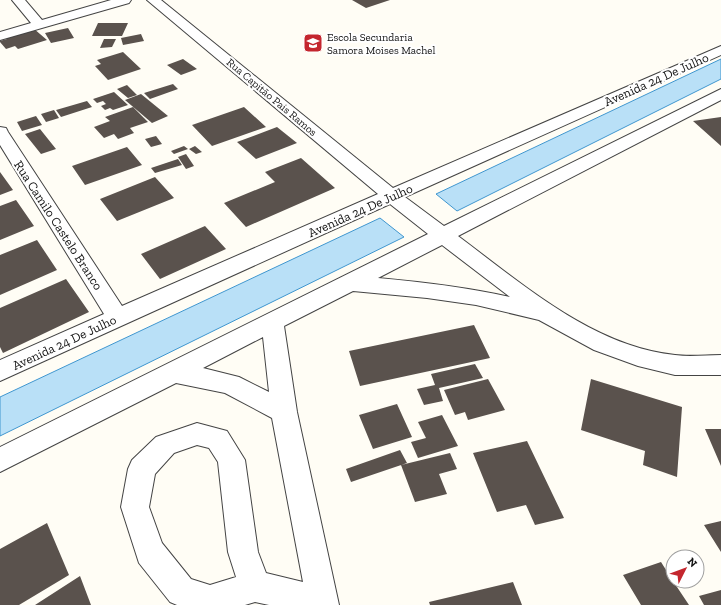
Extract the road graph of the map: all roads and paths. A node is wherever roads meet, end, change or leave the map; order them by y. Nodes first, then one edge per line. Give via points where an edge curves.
1 (18, 0) edge
2 (125, 0) edge
3 (153, 0) edge
4 (40, 24) junction
5 (0, 36) edge
6 (721, 50) edge
7 (721, 94) edge
8 (0, 132) edge
9 (391, 196) junction
10 (443, 236) junction
11 (349, 283) junction
12 (547, 314) junction
13 (118, 317) junction
14 (272, 321) junction
15 (721, 365) edge
16 (0, 372) edge
17 (172, 372) junction
18 (284, 412) junction
19 (0, 460) edge
20 (255, 586) junction
21 (322, 604) edge

1 - 4 street
2 - 4 street
3 - 9 street, Rua Capitão Pais Ramos
4 - 5 street
6 - 9 street, Avenida 24 De Julho
7 - 10 street
8 - 13 street, Rua Camilo Castelo Branco
9 - 10 street, Rua Capitão Pais Ramos
9 - 13 street, Avenida 24 De Julho
10 - 11 street
10 - 12 street, Rua Capitão Pais Ramos
11 - 12 street via 469,296
11 - 14 street
12 - 15 street via 602,344 638,357 675,365
13 - 16 street, Avenida 24 De Julho
14 - 17 street
14 - 18 street
17 - 18 street via 230,384
17 - 19 street
18 - 21 street
20 - 20 street via 243,552 231,460 218,439 197,434 165,445 142,469 135,507 150,552 181,591 210,602
20 - 21 street

